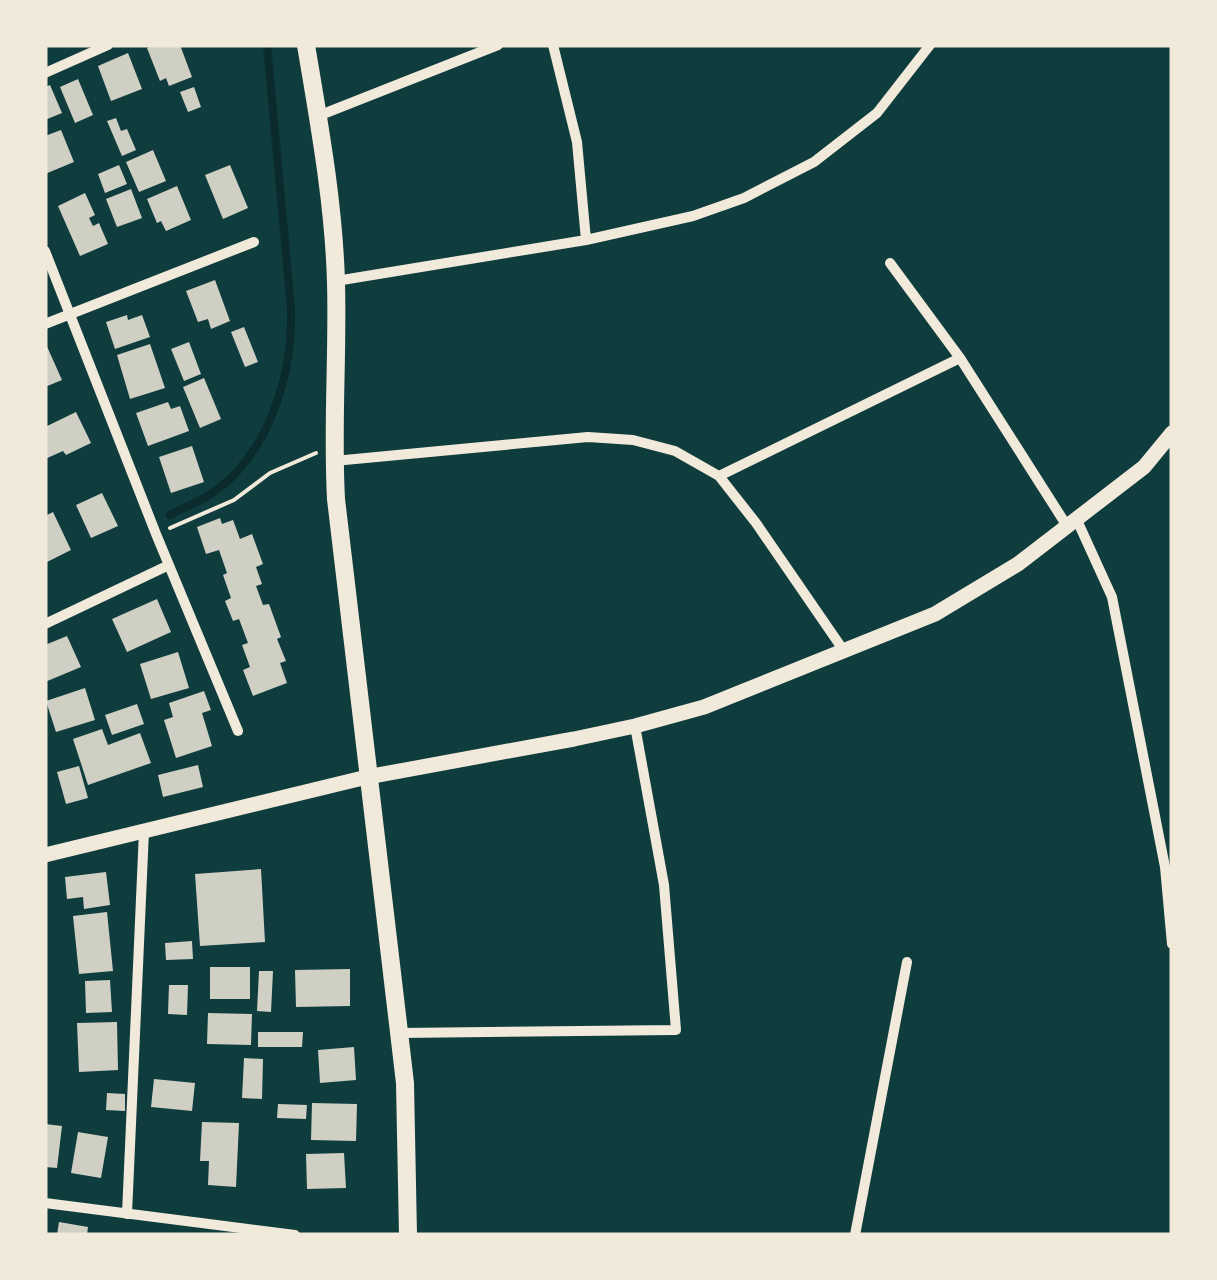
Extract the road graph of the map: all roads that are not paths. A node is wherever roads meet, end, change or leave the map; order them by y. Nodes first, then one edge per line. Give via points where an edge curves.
1 (108, 45) edge
2 (306, 45) edge
3 (498, 45) edge
4 (553, 45) edge
5 (930, 45) edge
6 (45, 73) edge
7 (318, 116) junction
8 (586, 240) junction
9 (254, 242) dead end
10 (45, 252) edge
11 (890, 263) dead end
12 (336, 280) junction
13 (70, 314) junction
14 (45, 324) edge
15 (960, 358) junction
16 (1172, 433) edge
17 (334, 454) junction
18 (718, 476) junction
19 (1071, 522) junction
20 (169, 564) junction
21 (45, 624) edge
22 (844, 651) junction
23 (635, 726) junction
24 (238, 731) dead end
25 (368, 777) junction
26 (144, 831) junction
27 (45, 855) edge
28 (1169, 867) edge
29 (1172, 944) edge
30 (907, 962) dead end
31 (400, 1033) junction
32 (45, 1203) edge
33 (127, 1214) junction
34 (295, 1235) edge
35 (408, 1235) edge
36 (856, 1235) edge

1 - 6 street
2 - 7 main road
3 - 7 street
4 - 8 street via 577,142
5 - 8 street via 877,112 814,162 693,216
7 - 12 main road
8 - 12 street
9 - 13 street
10 - 13 street
11 - 15 street
12 - 17 main road
13 - 14 street
13 - 20 street
15 - 18 street
15 - 19 street
16 - 19 street via 1144,467
17 - 18 street via 588,437 675,451
17 - 25 main road
18 - 22 street
19 - 22 street via 1018,564 935,614
19 - 28 street via 1112,597
20 - 21 street
20 - 24 street
22 - 23 street via 704,708
23 - 25 street
23 - 31 street via 664,885 676,1030
25 - 26 street
25 - 31 main road
26 - 27 street
26 - 33 street
28 - 29 street
30 - 36 street
31 - 35 main road
32 - 33 street
33 - 34 street

